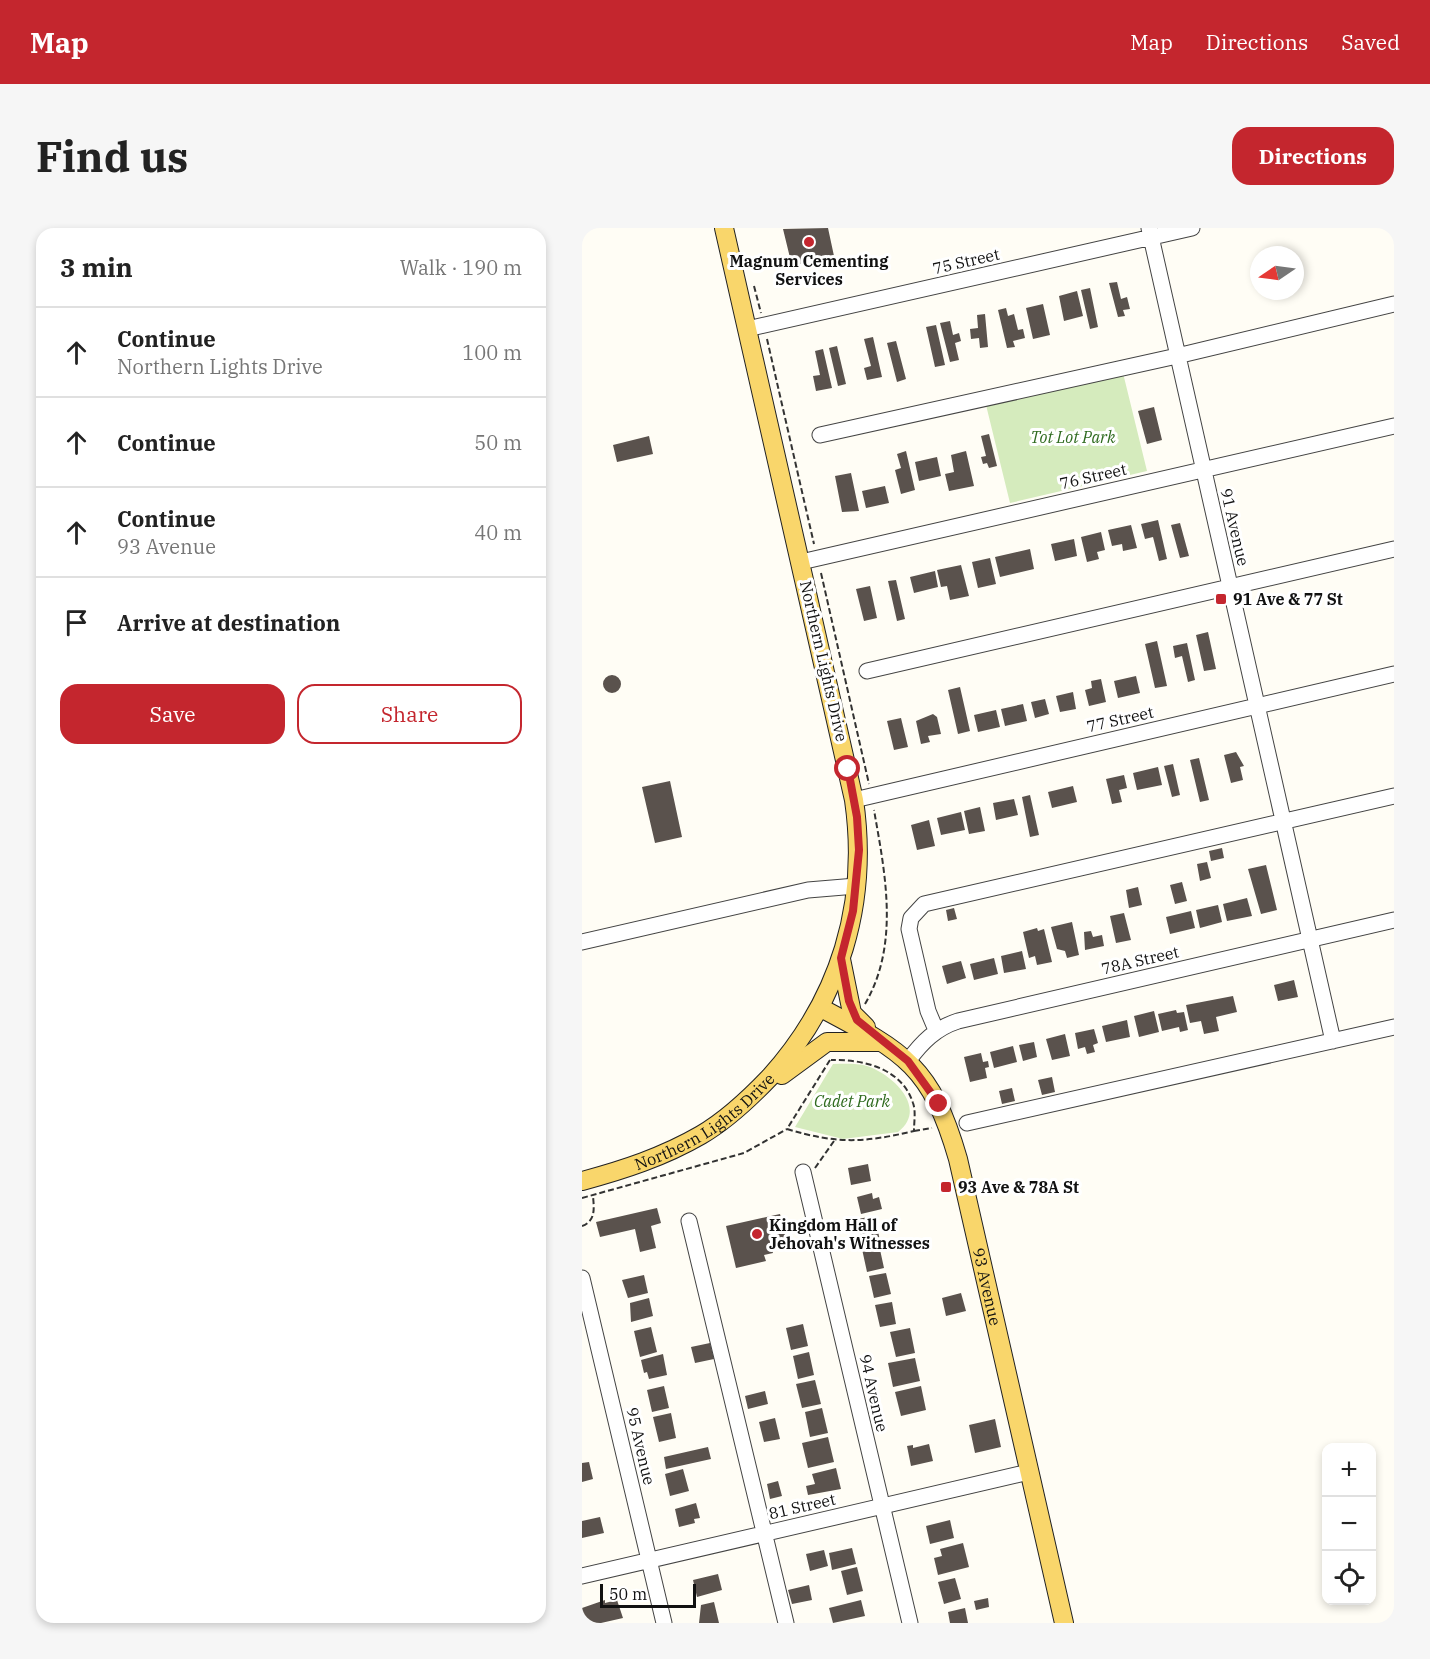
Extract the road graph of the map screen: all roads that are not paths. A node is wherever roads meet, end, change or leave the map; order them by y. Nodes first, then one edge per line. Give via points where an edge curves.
1 (724, 228) edge
2 (1192, 228) edge
3 (1150, 233) edge
4 (1394, 304) edge
5 (755, 327) junction
6 (1177, 356) junction
7 (1394, 426) edge
8 (820, 435) dead end
9 (1203, 470) junction
10 (1394, 549) edge
11 (809, 560) junction
12 (1230, 587) junction
13 (867, 671) dead end
14 (1394, 674) edge
15 (1257, 706) junction
16 (1394, 796) edge
17 (854, 800) junction
18 (1283, 822) junction
19 (856, 886) junction
20 (1394, 920) edge
21 (1311, 939) junction
22 (582, 942) edge
23 (841, 958) junction
24 (821, 1008) junction
25 (1394, 1027) edge
26 (936, 1030) junction
27 (1333, 1041) junction
28 (883, 1042) junction
29 (908, 1061) junction
30 (750, 1098) junction
31 (967, 1123) dead end
32 (803, 1172) dead end
33 (587, 1188) edge
34 (689, 1221) dead end
35 (582, 1278) edge
36 (1029, 1472) junction
37 (883, 1507) junction
38 (765, 1533) junction
39 (649, 1560) junction
40 (582, 1576) edge
41 (664, 1623) edge
42 (786, 1623) edge
43 (910, 1623) edge
44 (1064, 1623) edge

1 - 5 main road, Northern Lights Drive
2 - 3 street, 75 Street
3 - 5 street, 75 Street
3 - 6 street, 91 Avenue
4 - 6 street
5 - 11 main road, Northern Lights Drive
6 - 8 street
6 - 9 street, 91 Avenue
7 - 9 street, 76 Street
9 - 11 street, 76 Street
9 - 12 street, 91 Avenue
10 - 12 street
11 - 17 main road, Northern Lights Drive
12 - 13 street
12 - 15 street, 91 Avenue
14 - 15 street, 77 Street
15 - 17 street, 77 Street
15 - 18 street, 91 Avenue
16 - 18 street
17 - 19 main road, Northern Lights Drive via 859,850
18 - 21 street, 91 Avenue
18 - 26 street via 924,904 911,918 909,929
19 - 22 street via 808,890
19 - 23 main road, Northern Lights Drive
20 - 21 street, 78A Street
21 - 26 street, 78A Street via 958,1021
21 - 27 street, 91 Avenue
23 - 24 main road, Northern Lights Drive
23 - 28 main road via 852,1013
24 - 28 main road, 93 Avenue
24 - 30 main road, Northern Lights Drive via 796,1048
25 - 27 street
26 - 29 street, 78A Street
27 - 31 street
28 - 29 main road, 93 Avenue
28 - 30 main road via 827,1042
29 - 36 main road, 93 Avenue via 933,1092 948,1126
30 - 33 main road, Northern Lights Drive via 702,1135
32 - 37 street, 94 Avenue
34 - 38 street
35 - 39 street, 95 Avenue
36 - 37 street, 81 Street
36 - 44 main road, 93 Avenue
37 - 38 street, 81 Street
37 - 43 street, 94 Avenue
38 - 39 street, 81 Street
38 - 42 street
39 - 40 street, 81 Street
39 - 41 street, 95 Avenue

